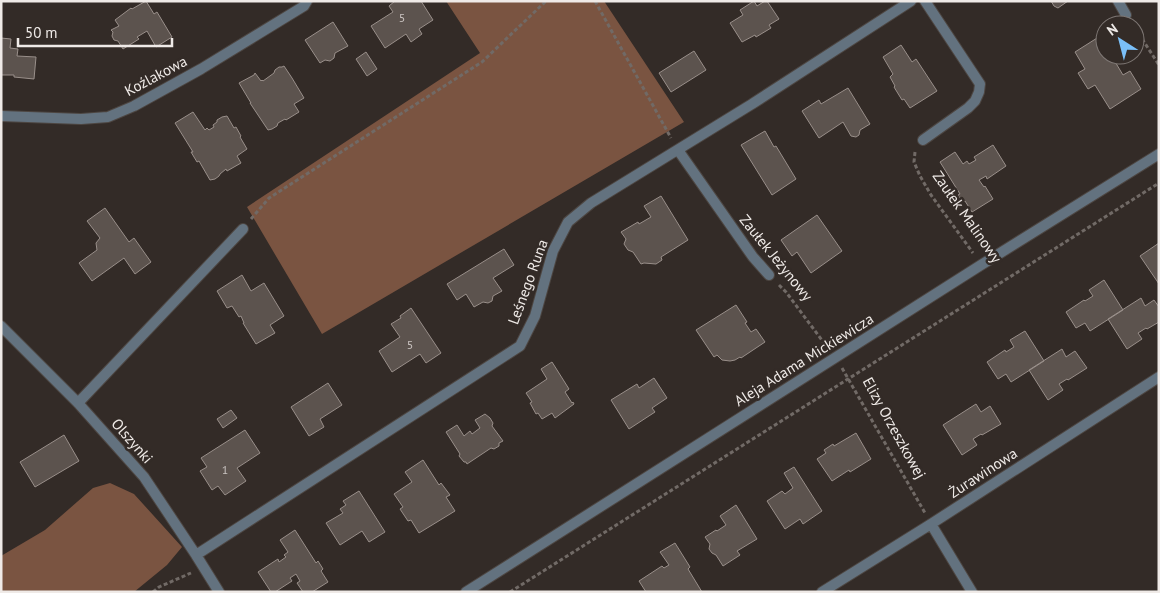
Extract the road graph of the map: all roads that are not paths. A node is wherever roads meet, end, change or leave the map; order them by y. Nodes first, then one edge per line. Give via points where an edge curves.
1 (307, 1) edge
2 (911, 1) edge
3 (925, 1) edge
4 (1118, 1) edge
5 (1126, 15) dead end
6 (1, 116) edge
7 (923, 140) road end
8 (678, 150) junction
9 (1159, 154) edge
10 (243, 229) road end
11 (769, 275) road end
12 (1, 326) edge
13 (1159, 377) edge
14 (78, 403) junction
15 (931, 524) junction
16 (196, 555) junction
17 (219, 592) edge
18 (466, 592) edge
19 (822, 592) edge
20 (972, 592) edge

1 - 6 street, Koźlakowa via 304,6 201,69 108,117
2 - 8 street, Leśnego Runa
3 - 7 street via 980,84 975,102
4 - 5 street
8 - 11 street, Zaułek Jeżynowy via 752,257
8 - 16 street, Leśnego Runa via 591,203 568,222 553,251 535,316 520,346
9 - 18 street, Aleja Adama Mickiewicza
10 - 14 street
12 - 14 street, Olszynki
13 - 15 street, Żurawinowa
14 - 16 street, Olszynki via 144,477
15 - 19 street, Żurawinowa
15 - 20 street
16 - 17 street, Olszynki

